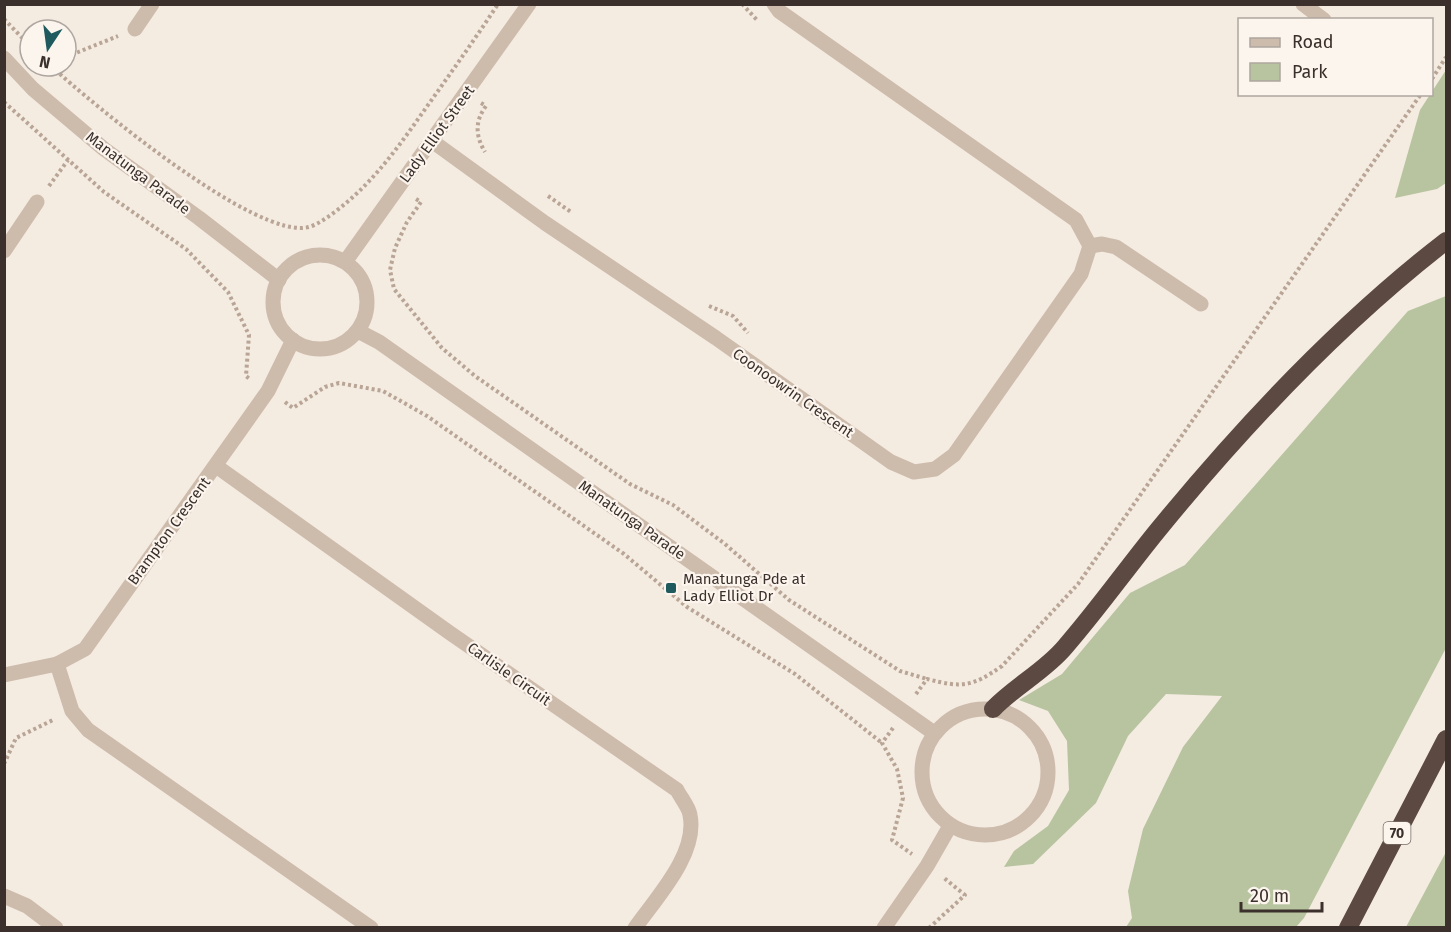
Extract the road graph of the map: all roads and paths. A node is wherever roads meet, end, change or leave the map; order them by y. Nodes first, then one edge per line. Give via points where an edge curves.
1 (152, 4) edge
2 (498, 4) edge
3 (529, 4) edge
4 (741, 4) edge
5 (774, 4) edge
6 (1303, 4) edge
7 (1321, 18) edge
8 (4, 19) edge
9 (760, 23) dead end
10 (135, 29) joint
11 (18, 34) edge
12 (78, 52) edge
13 (1446, 57) edge
14 (4, 58) edge
15 (1433, 76) edge
16 (65, 78) edge
17 (1420, 96) edge
18 (4, 102) edge
19 (479, 102) dead end
20 (432, 141) junction
21 (486, 152) dead end
22 (68, 160) junction
23 (544, 193) dead end
24 (37, 202) joint
25 (421, 202) dead end
26 (574, 214) dead end
27 (1446, 241) edge
28 (1090, 246) junction
29 (4, 251) edge
30 (345, 262) junction
31 (279, 280) junction
32 (701, 302) dead end
33 (1200, 304) dead end
34 (358, 331) junction
35 (749, 334) dead end
36 (293, 340) junction
37 (268, 391) junction
38 (216, 466) junction
39 (57, 664) junction
40 (4, 675) edge
41 (927, 679) junction
42 (921, 687) dead end
43 (993, 709) junction
44 (72, 711) junction
45 (934, 733) junction
46 (888, 735) dead end
47 (1446, 739) edge
48 (882, 743) junction
49 (4, 764) edge
50 (950, 826) junction
51 (902, 848) dead end
52 (955, 886) dead end
53 (4, 896) edge
54 (56, 927) edge
55 (371, 927) edge
56 (635, 927) edge
57 (884, 927) edge
58 (929, 927) edge
59 (1348, 927) edge

1 - 10 street
2 - 16 path via 380,171 351,200 306,228 256,216 226,201 111,118
3 - 20 street, Lady Elliot Street
4 - 9 path
5 - 28 street via 1076,219
6 - 7 street
8 - 11 path
10 - 12 path
13 - 15 path
14 - 31 street, Manatunga Parade via 33,89 104,149
17 - 41 path via 1078,584 1002,666 989,675 968,684
18 - 22 path
19 - 21 path via 486,106 477,127 478,140
20 - 28 street, Coonoowrin Crescent via 545,224 891,462 914,472 934,469 954,455 1081,274
20 - 30 street, Lady Elliot Street
22 - 24 path
22 - 37 path via 104,192 186,249 228,292 249,335 246,376
23 - 26 path
24 - 29 street
25 - 41 path via 395,248 390,270 394,289 442,348 475,376 630,484 673,505 789,600 900,670
27 - 43 highway via 1311,362 1218,460 1064,649
28 - 33 street via 1116,247
30 - 31 street via 315,255 288,268
30 - 34 street via 357,272 368,301
31 - 36 street via 274,309 279,324
32 - 35 path via 733,316
34 - 36 street via 332,348 316,349
34 - 45 street, Manatunga Parade via 388,348
36 - 37 street, Brampton Crescent
37 - 38 street, Brampton Crescent
37 - 48 path via 293,408 325,387 339,383 356,385 383,391 427,416 624,554 687,608 795,674
38 - 39 street, Brampton Crescent via 85,649
38 - 56 street, Carlisle Circuit via 677,790 690,814 690,841 680,864
39 - 40 street, Brampton Crescent
39 - 44 street
41 - 42 path
43 - 45 street via 972,710 951,718
43 - 50 street via 1014,716 1032,729 1044,746 1049,768 1047,791 1037,810 1017,828 996,835 970,835
44 - 49 path via 16,738
44 - 55 street via 88,730
45 - 50 street via 925,748 921,770 924,792 933,810
46 - 48 path
47 - 59 highway, 70
48 - 51 path via 897,769 903,798 892,840
50 - 57 street
52 - 58 path via 965,896
53 - 54 street via 27,906

